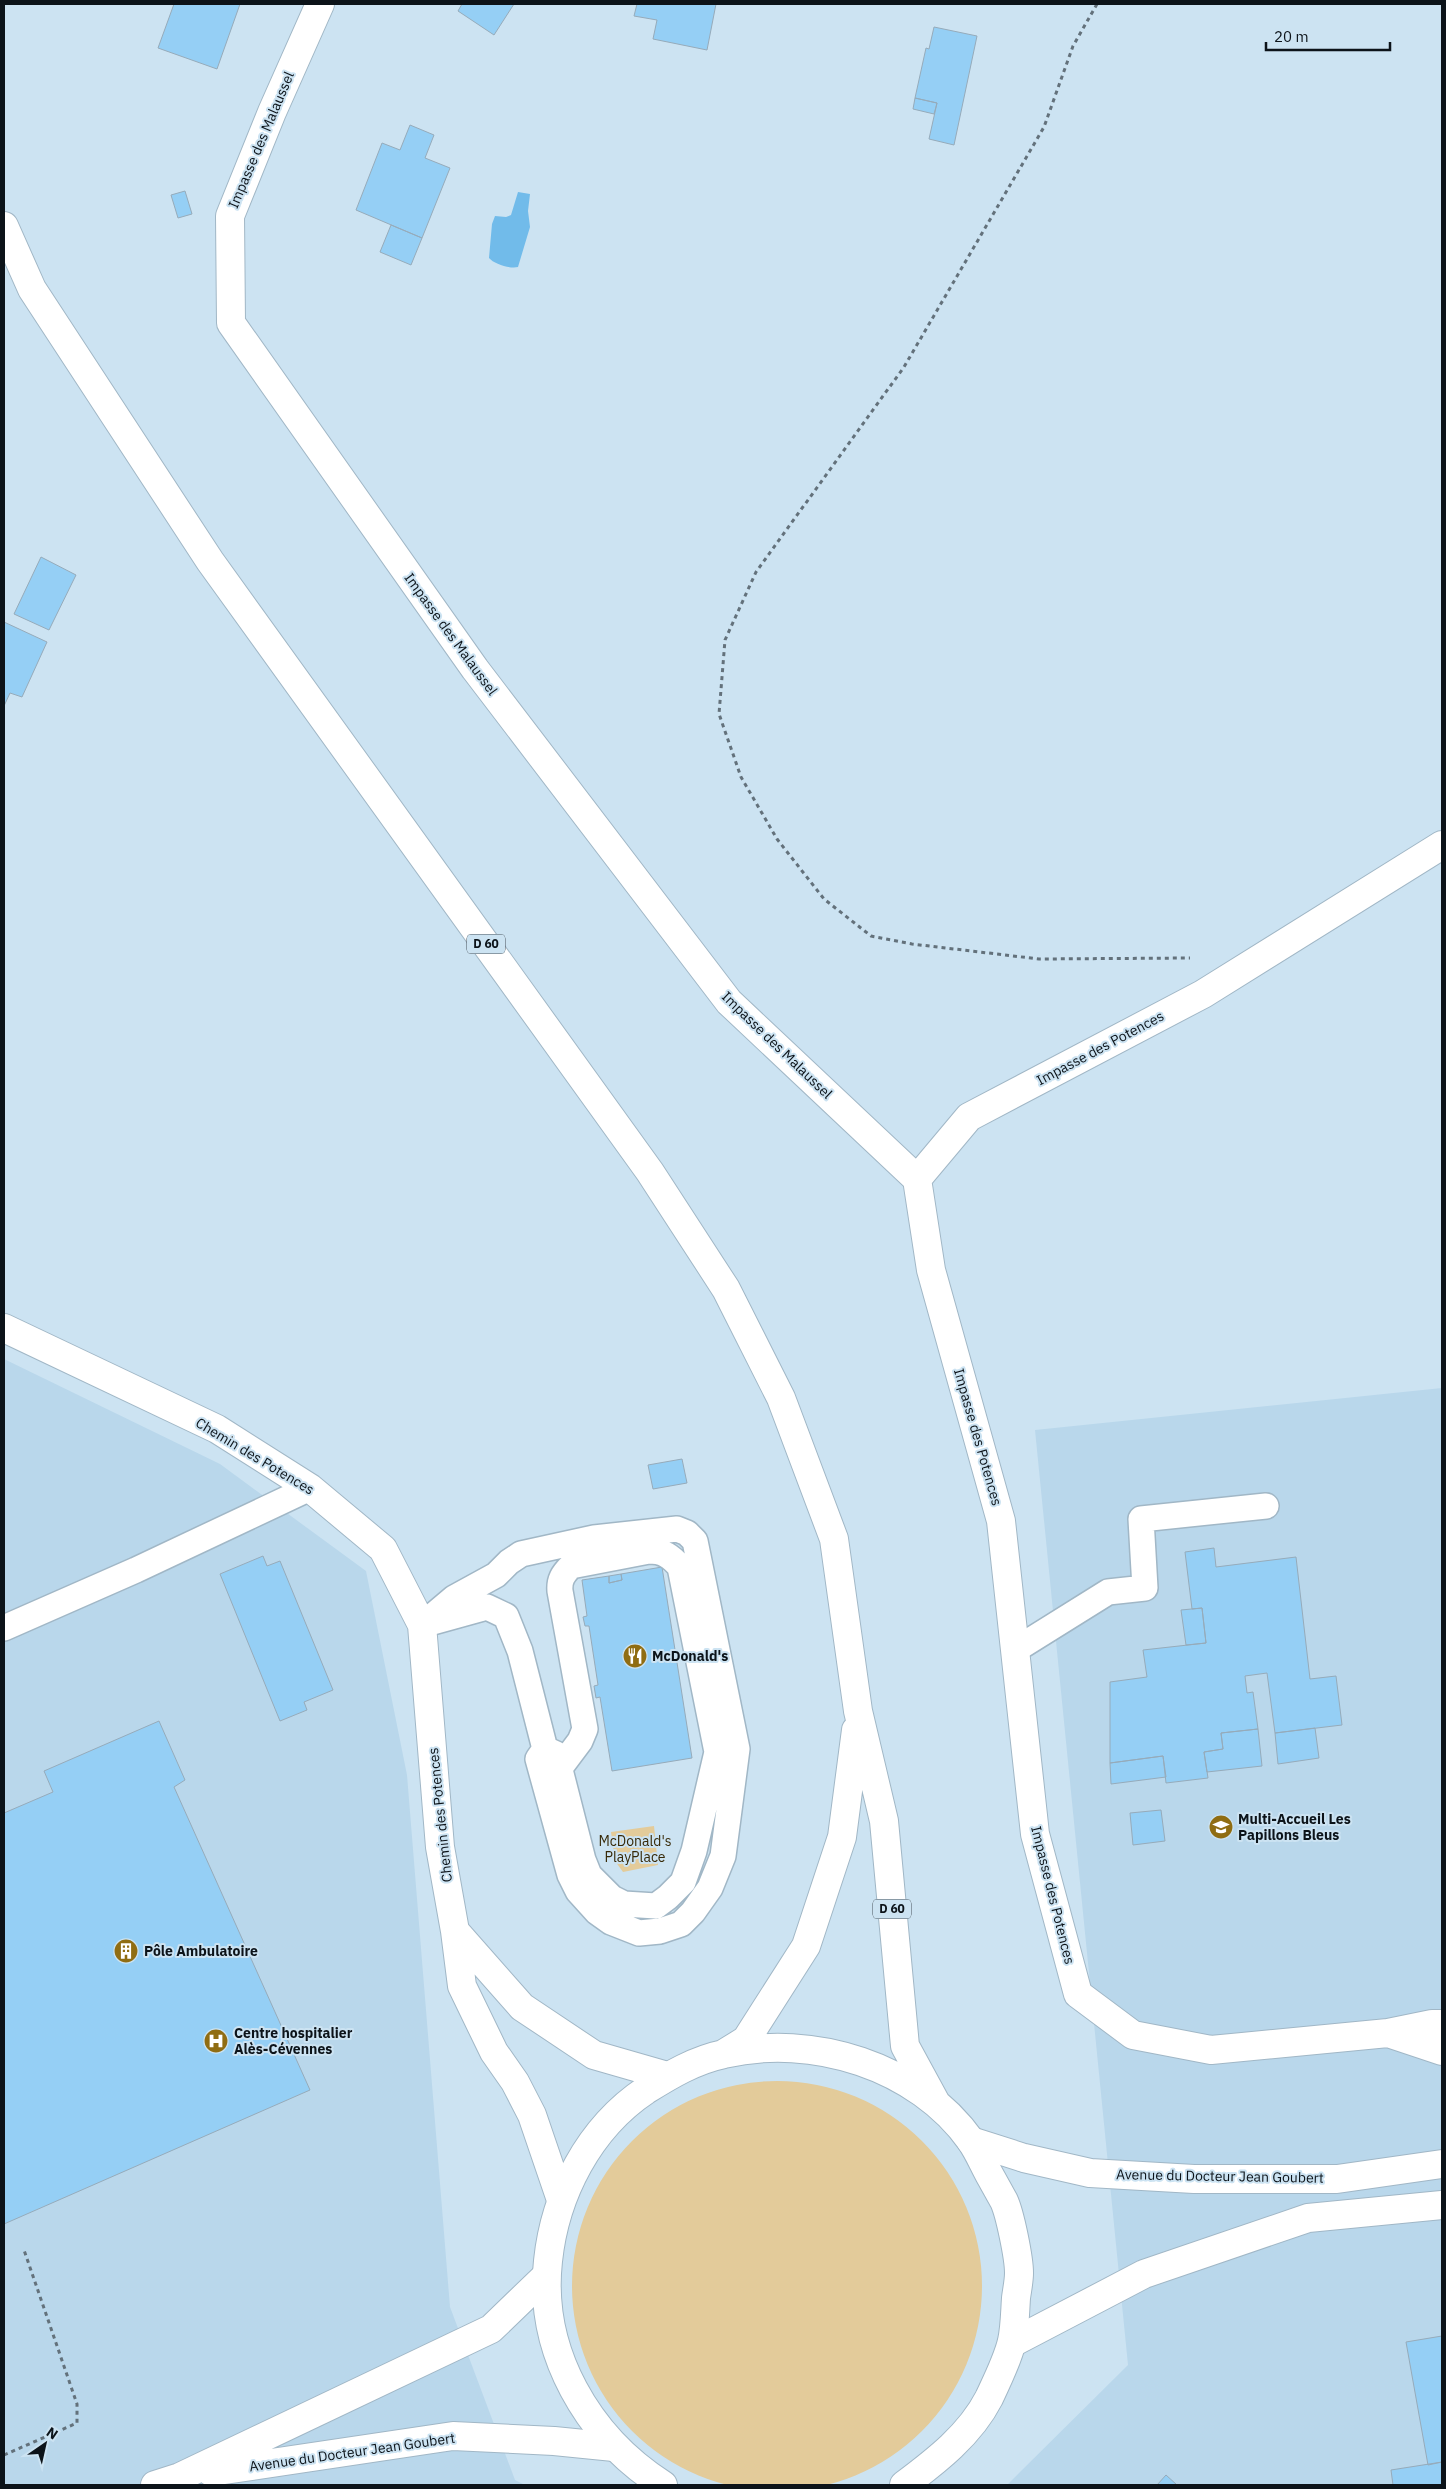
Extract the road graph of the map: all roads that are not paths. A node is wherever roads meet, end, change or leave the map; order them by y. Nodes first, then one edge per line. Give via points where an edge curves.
1 (320, 4) edge
2 (4, 226) edge
3 (1442, 845) edge
4 (917, 1179) junction
5 (4, 1328) edge
6 (310, 1488) junction
7 (1266, 1506) dead end
8 (422, 1625) junction
9 (4, 1628) edge
10 (1015, 1650) junction
11 (858, 1711) junction
12 (545, 1749) junction
13 (559, 1769) junction
14 (455, 1930) junction
15 (1442, 2024) edge
16 (1388, 2033) junction
17 (1442, 2051) edge
18 (725, 2053) junction
19 (668, 2076) junction
20 (936, 2103) junction
21 (971, 2141) junction
22 (1442, 2164) edge
23 (561, 2200) junction
24 (1442, 2205) edge
25 (546, 2276) junction
26 (1012, 2343) junction
27 (614, 2447) junction
28 (168, 2481) edge
29 (663, 2485) edge
30 (904, 2485) edge

1 - 4 street, Impasse des Malaussel via 230,216 231,323 474,669 729,1002
2 - 11 street, D 60 via 32,289 210,561 650,1172 726,1289 780,1398 834,1539
3 - 4 street, Impasse des Potences via 1203,994 969,1117
4 - 10 street, Impasse des Potences via 930,1270 1001,1521
5 - 6 street, Chemin des Potences via 217,1429
6 - 8 street, Chemin des Potences via 383,1549
6 - 9 lane
7 - 10 lane via 1142,1519 1145,1588 1108,1592
8 - 12 lane via 487,1607 506,1616 520,1651
8 - 12 lane via 454,1598 496,1575 521,1554 594,1538 677,1529 687,1533 694,1541 737,1749 724,1856 710,1888 681,1924 639,1933 611,1922 578,1891 570,1875 538,1760
8 - 14 street, Chemin des Potences via 440,1848
10 - 16 street, Impasse des Potences via 1035,1834 1078,1994 1133,2035 1211,2050
11 - 18 street, D 60 via 842,1838 806,1946 746,2040
11 - 20 street, D 60 via 884,1821 905,2046
12 - 13 lane via 556,1754
13 - 13 lane via 589,1875 612,1898 624,1904 656,1906 668,1898 683,1882 694,1851 717,1752 680,1567 668,1555 649,1551 571,1566 564,1573 559,1583 585,1729
14 - 19 street via 522,2007 594,2055
14 - 23 street, Chemin des Potences via 462,1986 494,2052 532,2115
15 - 16 street, Impasse des Potences
16 - 17 street, Impasse des Potences
18 - 19 street
18 - 20 street via 780,2047 836,2053 889,2072
19 - 23 street via 633,2099 603,2128 579,2162
20 - 21 street
21 - 22 street, Avenue du Docteur Jean Goubert via 1024,2158 1090,2173 1194,2179 1337,2179
21 - 26 street via 1005,2204 1019,2273
23 - 25 street via 550,2238
24 - 26 street via 1308,2218 1144,2274
25 - 27 street via 553,2338 576,2397
25 - 28 street, Avenue du Docteur Jean Goubert via 491,2329
26 - 30 street via 988,2400 951,2450
27 - 28 street, Avenue du Docteur Jean Goubert via 453,2436
27 - 29 street

